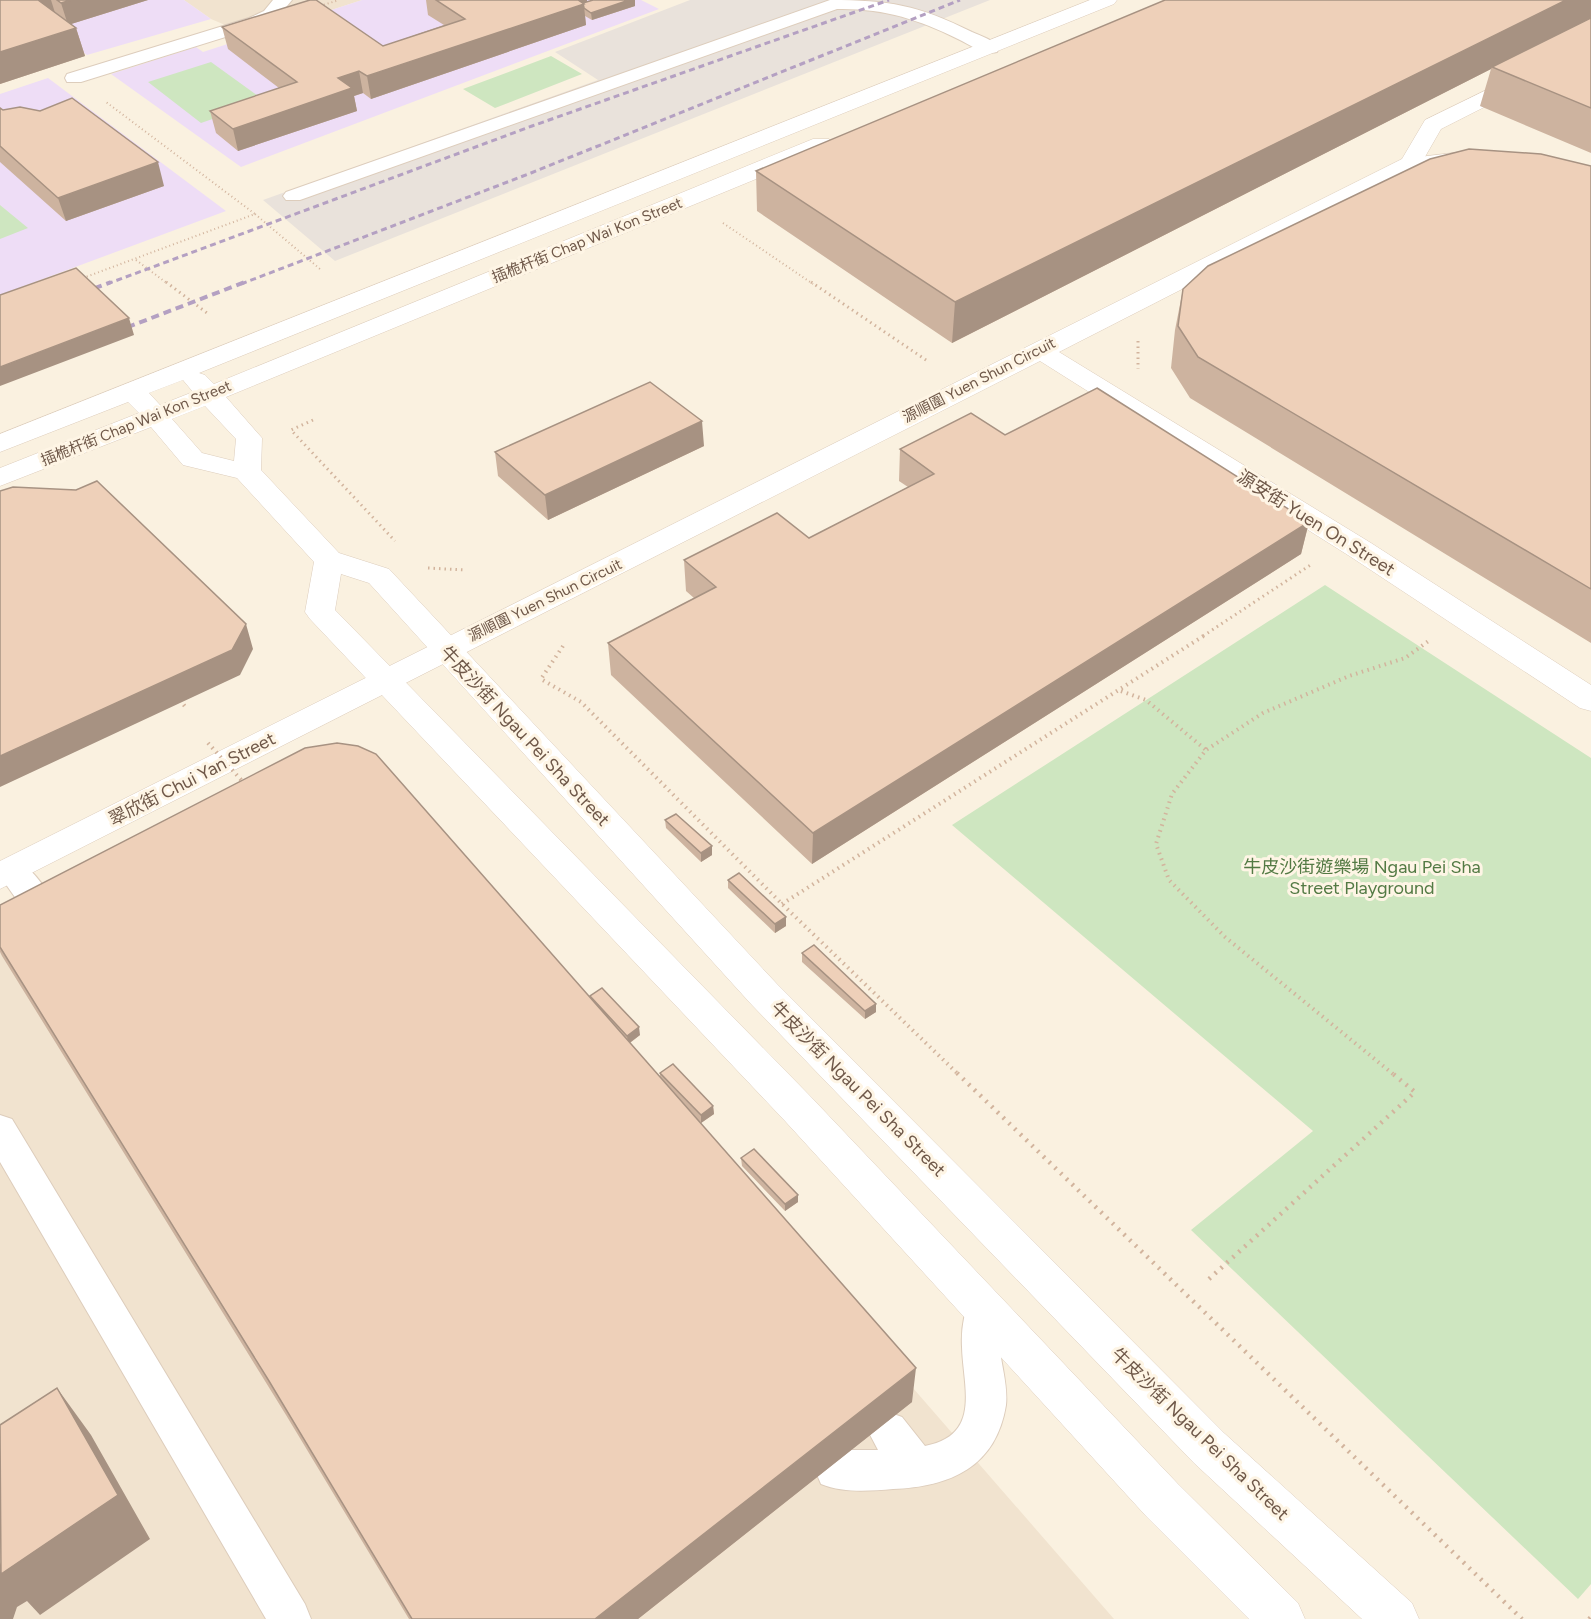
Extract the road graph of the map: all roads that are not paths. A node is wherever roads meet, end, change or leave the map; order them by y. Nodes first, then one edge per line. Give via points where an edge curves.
1 (283, 0) edge
2 (1107, 0) edge
3 (1591, 45) edge
4 (990, 48) junction
5 (74, 78) road end
6 (839, 137) edge
7 (1498, 160) edge
8 (1410, 164) junction
9 (292, 196) dead end
10 (1039, 350) junction
11 (187, 370) junction
12 (133, 391) junction
13 (210, 394) junction
14 (156, 416) junction
15 (0, 444) edge
16 (247, 472) junction
17 (0, 477) edge
18 (329, 560) junction
19 (444, 650) junction
20 (383, 680) junction
21 (1591, 700) edge
22 (6, 873) edge
23 (47, 918) edge
24 (0, 1130) edge
25 (984, 1309) junction
26 (888, 1431) edge
27 (917, 1468) junction
28 (835, 1470) edge
29 (290, 1619) edge
30 (1282, 1619) edge
31 (1396, 1619) edge

1 - 5 lane via 270,15 255,22
2 - 4 street, 插桅杆街 Chap Wai Kon Street
3 - 8 street via 1433,125
4 - 9 lane via 901,5 870,1 835,4
4 - 11 street, 插桅杆街 Chap Wai Kon Street
6 - 13 street, 插桅杆街 Chap Wai Kon Street
7 - 8 street, 源順圍 Yuen Shun Circuit via 1443,159
8 - 10 street, 源順圍 Yuen Shun Circuit
10 - 19 street, 源順圍 Yuen Shun Circuit
10 - 21 street, 源安街 Yuen On Street via 1361,550
11 - 12 street, 插桅杆街 Chap Wai Kon Street
11 - 13 street
12 - 14 street
12 - 15 street, 插桅杆街 Chap Wai Kon Street
13 - 14 street, 插桅杆街 Chap Wai Kon Street
13 - 16 street via 249,438
14 - 16 street via 193,459
14 - 17 street, 插桅杆街 Chap Wai Kon Street
16 - 18 street, 牛皮沙街 Ngau Pei Sha Street
18 - 19 street, 牛皮沙街 Ngau Pei Sha Street via 379,576
18 - 20 street via 320,612
19 - 20 street, 源順圍 Yuen Shun Circuit
19 - 31 street, 牛皮沙街 Ngau Pei Sha Street via 764,994 1192,1431
20 - 22 street, 翠欣街 Chui Yan Street
20 - 25 street via 798,1109
22 - 23 lane
24 - 29 lane
25 - 27 lane via 981,1348 986,1405 981,1428 975,1441 957,1455
25 - 30 street via 1162,1500
26 - 27 lane
27 - 28 lane

